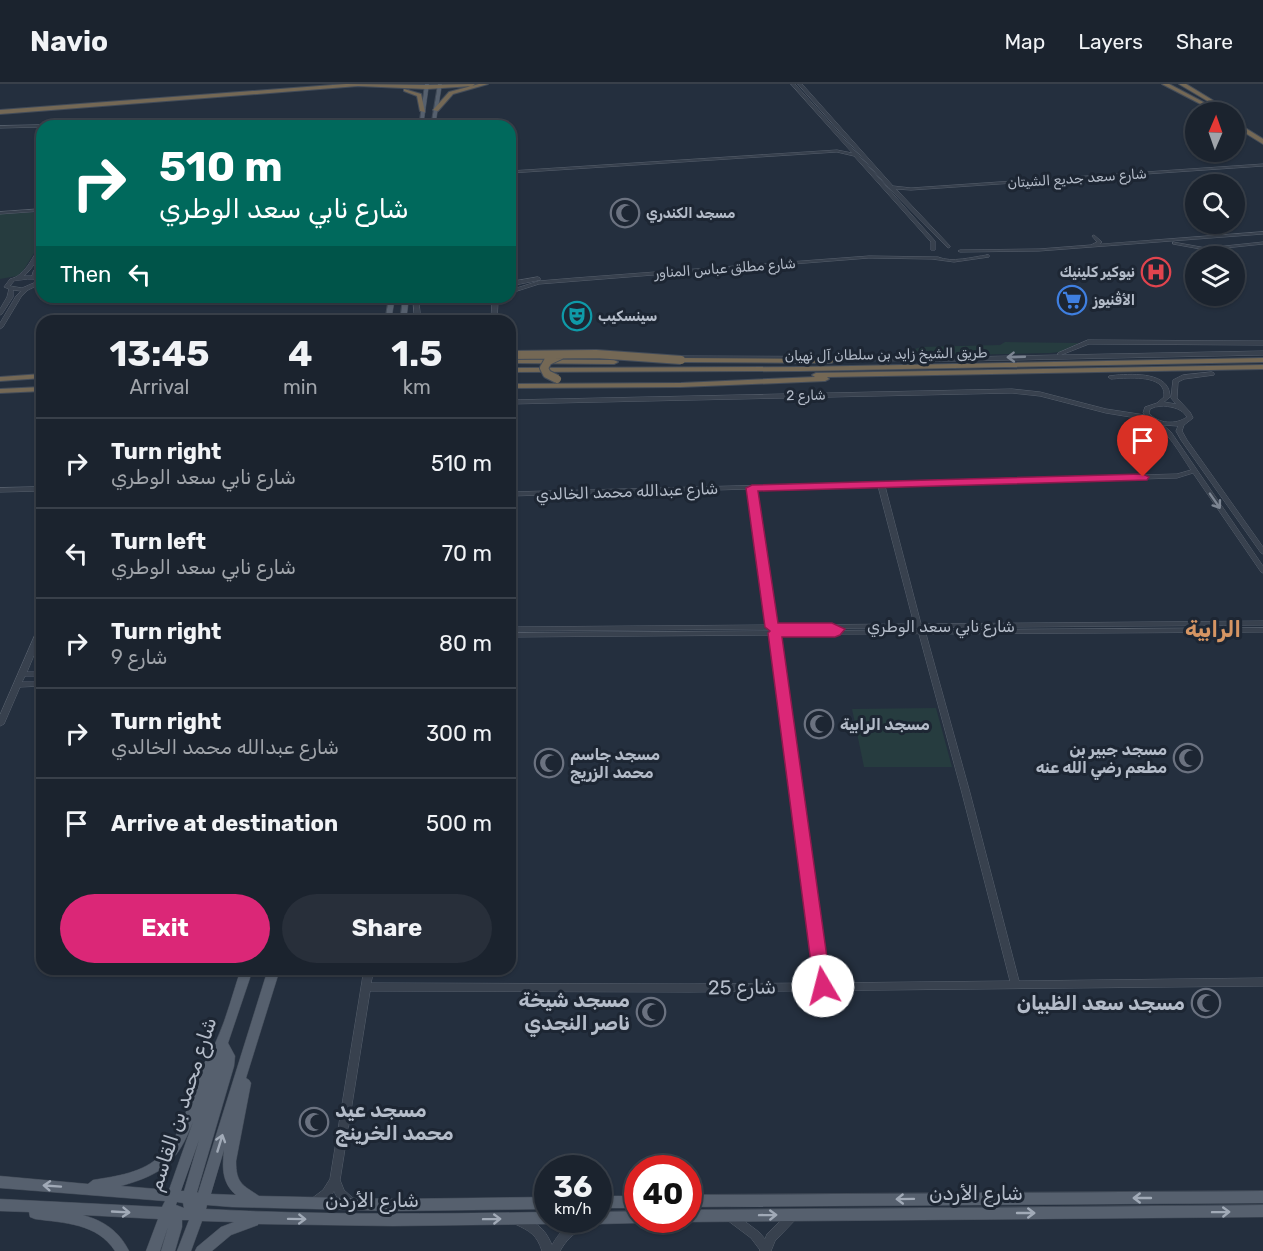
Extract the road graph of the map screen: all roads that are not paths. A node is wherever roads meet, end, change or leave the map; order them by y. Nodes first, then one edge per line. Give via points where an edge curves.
1 (278, 84) edge
2 (304, 84) edge
3 (367, 84) edge
4 (403, 84) edge
5 (472, 84) edge
6 (485, 84) edge
7 (792, 84) edge
8 (800, 84) edge
9 (1165, 84) edge
10 (1175, 84) edge
11 (1182, 84) edge
12 (1190, 84) edge
13 (376, 86) junction
14 (427, 86) edge
15 (440, 86) edge
16 (334, 87) junction
17 (217, 90) junction
18 (261, 91) junction
19 (1189, 97) junction
20 (1195, 102) edge
21 (1199, 102) edge
22 (1204, 102) edge
23 (1212, 102) edge
24 (1214, 102) edge
25 (0, 110) edge
26 (436, 110) junction
27 (423, 111) junction
28 (422, 120) edge
29 (434, 120) edge
30 (1245, 125) edge
31 (36, 127) edge
32 (0, 128) edge
33 (832, 128) junction
34 (840, 128) junction
35 (1245, 130) edge
36 (1262, 140) edge
37 (844, 142) junction
38 (829, 150) junction
39 (856, 155) junction
40 (1263, 166) edge
41 (516, 171) edge
42 (873, 171) junction
43 (891, 187) junction
44 (915, 191) junction
45 (900, 196) junction
46 (36, 209) edge
47 (0, 212) edge
48 (922, 221) junction
49 (914, 222) junction
50 (1263, 238) edge
51 (1196, 241) junction
52 (933, 242) junction
53 (942, 242) junction
54 (1138, 243) junction
55 (1175, 243) junction
56 (1188, 246) edge
57 (1197, 246) edge
58 (1224, 246) edge
59 (948, 247) junction
60 (1066, 248) junction
61 (932, 250) junction
62 (960, 254) junction
63 (1003, 254) junction
64 (36, 256) edge
65 (869, 257) junction
66 (938, 258) junction
67 (36, 270) edge
68 (19, 278) junction
69 (35, 278) joint
70 (520, 282) junction
71 (36, 285) edge
72 (516, 285) edge
73 (5, 286) edge
74 (527, 286) junction
75 (516, 287) edge
76 (28, 289) junction
77 (0, 313) edge
78 (0, 327) edge
79 (1106, 344) junction
80 (1263, 344) edge
81 (1078, 346) junction
82 (567, 354) junction
83 (1128, 354) junction
84 (1263, 354) edge
85 (516, 355) edge
86 (516, 355) edge
87 (1054, 356) junction
88 (930, 359) junction
89 (1263, 360) edge
90 (516, 361) edge
91 (1143, 362) junction
92 (1263, 367) edge
93 (800, 369) junction
94 (516, 370) edge
95 (1263, 373) edge
96 (940, 374) junction
97 (1212, 374) junction
98 (867, 375) junction
99 (516, 376) edge
100 (1111, 377) junction
101 (36, 379) edge
102 (784, 380) junction
103 (0, 382) edge
104 (516, 386) edge
105 (36, 389) edge
106 (0, 391) edge
107 (0, 395) edge
108 (36, 395) edge
109 (516, 402) edge
110 (1158, 404) junction
111 (1150, 406) junction
112 (1183, 409) junction
113 (1101, 410) junction
114 (1152, 420) junction
115 (1181, 424) junction
116 (1195, 471) junction
117 (1177, 476) junction
118 (1201, 481) junction
119 (881, 484) junction
120 (752, 488) junction
121 (36, 489) edge
122 (0, 490) edge
123 (516, 494) edge
124 (1263, 552) edge
125 (1263, 571) edge
126 (1263, 623) edge
127 (1189, 627) junction
128 (516, 629) edge
129 (920, 629) junction
130 (773, 630) junction
131 (1263, 630) edge
132 (516, 635) edge
133 (36, 642) edge
134 (22, 674) junction
135 (36, 674) edge
136 (36, 684) edge
137 (17, 685) junction
138 (0, 724) edge
139 (245, 975) edge
140 (271, 975) edge
141 (368, 975) edge
142 (1263, 982) edge
143 (1015, 983) junction
144 (823, 986) junction
145 (366, 987) junction
146 (222, 1043) junction
147 (249, 1055) junction
148 (335, 1180) junction
149 (0, 1182) edge
150 (79, 1188) junction
151 (173, 1197) junction
152 (1263, 1197) edge
153 (962, 1198) junction
154 (995, 1198) junction
155 (196, 1199) junction
156 (702, 1201) edge
157 (262, 1202) junction
158 (314, 1203) junction
159 (351, 1203) junction
160 (534, 1203) edge
161 (396, 1205) junction
162 (429, 1205) junction
163 (0, 1206) edge
164 (1263, 1211) edge
165 (962, 1213) junction
166 (997, 1213) junction
167 (795, 1214) junction
168 (172, 1215) junction
169 (196, 1216) junction
170 (702, 1216) edge
171 (730, 1216) junction
172 (264, 1218) junction
173 (534, 1218) edge
174 (515, 1219) junction
175 (393, 1220) junction
176 (426, 1220) junction
177 (566, 1233) edge
178 (765, 1250) edge
179 (122, 1251) edge
180 (153, 1251) edge
181 (168, 1251) edge
182 (184, 1251) edge
183 (202, 1251) edge
184 (548, 1251) edge
185 (554, 1251) edge

1 - 17 highway
2 - 17 highway
3 - 18 highway
4 - 13 highway
5 - 15 highway
6 - 26 highway via 451,93
7 - 33 street
8 - 34 street
9 - 19 highway
10 - 22 highway
11 - 23 highway
12 - 24 highway
13 - 14 highway
13 - 16 highway
14 - 15 highway
14 - 27 main road
15 - 26 main road
16 - 18 highway
16 - 27 highway via 410,91 419,95
17 - 25 highway
18 - 25 highway
19 - 20 highway
19 - 21 highway
26 - 29 main road
27 - 28 main road
30 - 36 highway
31 - 32 street
33 - 34 street
33 - 37 street
34 - 42 street
35 - 36 highway
37 - 38 street
37 - 39 street
38 - 39 street
38 - 41 street
39 - 42 street
40 - 44 street, شارع سعد جديع الشيتان
42 - 43 street
42 - 49 street
43 - 44 street, شارع سعد جديع الشيتان
43 - 45 street
44 - 45 street, شارع سعد جديع الشيتان
45 - 48 street
46 - 47 street
48 - 49 street
48 - 53 street
49 - 52 street
50 - 51 street
50 - 54 street
50 - 58 street
51 - 55 street
51 - 57 street via 1191,244
52 - 53 street
52 - 61 street
53 - 59 street
54 - 60 street
54 - 60 street via 1108,243 1096,236 1099,243
55 - 56 street
55 - 63 street
59 - 61 street, شارع مطلق عباس المناور
59 - 62 street
60 - 62 street
61 - 66 street via 931,254
61 - 70 street, شارع مطلق عباس المناور
62 - 63 street
62 - 66 street, شارع مطلق عباس المناور via 953,259
63 - 65 street via 954,261
64 - 68 street
65 - 66 street, شارع مطلق عباس المناور
65 - 74 street, شارع مطلق عباس المناور
67 - 69 street
68 - 69 street
68 - 73 street
70 - 72 street, شارع مطلق عباس المناور
70 - 74 street via 519,285
71 - 76 street
73 - 76 street
73 - 77 street via 10,297
74 - 75 street, شارع مطلق عباس المناور
76 - 78 street via 19,296
79 - 80 street
79 - 81 street via 1085,350
79 - 83 street via 1099,347
80 - 81 street via 1092,342
81 - 87 street
82 - 85 highway, bridge
82 - 88 highway, bridge via 681,360
82 - 102 highway, bridge via 545,364 544,371 571,382
83 - 84 street
83 - 87 street
84 - 91 highway
86 - 88 street
87 -> 88 street
89 - 91 highway, طريق الشيخ زايد بن سلطان آل نهيان
90 - 93 highway via 768,365
91 - 93 highway, طريق الشيخ زايد بن سلطان آل نهيان
92 - 96 highway, طريق الشيخ زايد بن سلطان آل نهيان
93 - 94 highway, طريق الشيخ زايد بن سلطان آل نهيان
95 - 97 highway
96 - 98 highway, طريق الشيخ زايد بن سلطان آل نهيان
96 - 100 highway via 1004,379
97 - 100 highway
97 - 112 street via 1175,381 1174,398
98 - 99 highway, طريق الشيخ زايد بن سلطان آل نهيان
98 - 102 highway
100 - 110 street via 1149,378 1163,383 1167,397
101 - 103 highway
102 - 104 highway
105 - 106 highway
107 - 108 highway
109 - 113 street, شارع 2 via 1002,391 1040,394
110 - 111 street, شارع 2
110 - 112 street
111 - 113 street, شارع 2
111 - 114 street via 1146,410
112 - 115 street via 1190,418
113 - 114 street, شارع 2
114 - 115 street, شارع 2
114 - 116 street via 1170,433
115 - 124 street via 1179,431 1184,440
116 - 117 street, شارع عبدالله محمد الخالدي
116 - 118 street
117 - 118 street, شارع عبدالله محمد الخالدي
117 - 119 street, شارع عبدالله محمد الخالدي
118 -> 125 street
119 - 120 street, شارع عبدالله محمد الخالدي
119 - 129 street
120 - 123 street, شارع عبدالله محمد الخالدي
120 - 130 street
121 - 122 street
126 - 127 street, شارع نابي سعد الوطري
127 - 129 street, شارع نابي سعد الوطري
127 - 131 street, شارع نابي سعد الوطري
128 - 130 street, شارع نابي سعد الوطري
129 - 130 street, شارع نابي سعد الوطري
129 - 143 street
130 - 132 street, شارع نابي سعد الوطري
130 - 144 street
133 - 134 street
134 - 135 street
134 - 137 street
136 - 137 street
137 - 138 street
139 - 146 main road, شارع محمد بن القاسم
140 - 147 main road
141 - 145 street
142 - 143 street, شارع 25
143 - 144 street, شارع 25
144 - 145 street, شارع 25
145 - 148 street
146 - 150 main road via 170,1156 140,1177
146 - 151 main road, شارع محمد بن القاسم via 202,1116
146 - 155 main road via 229,1056 228,1066
155 -> 147 main road
147 - 157 main road via 228,1167 236,1188
148 - 158 street
148 - 159 street via 340,1193
150 -> 149 main road
150 - 151 main road, شارع الأردن
151 - 155 main road, شارع الأردن
151 - 168 main road
152 -> 154 main road, شارع الأردن
153 - 154 main road, شارع الأردن
153 -> 156 main road, شارع الأردن
153 - 165 main road via 967,1204
154 - 166 main road via 989,1205
155 - 157 main road, شارع الأردن
155 - 169 main road via 192,1211
157 - 158 main road, شارع الأردن
158 - 159 main road, شارع الأردن
159 - 161 main road, شارع الأردن
160 - 162 main road, شارع الأردن
161 - 162 main road, شارع الأردن
161 - 175 main road via 400,1215
162 - 176 main road via 423,1212
163 -> 168 main road, شارع الأردن
163 - 179 main road via 89,1222 108,1232
166 -> 164 main road, شارع الأردن
165 - 166 main road, شارع الأردن
165 - 167 main road, شارع الأردن
171 -> 167 main road, شارع الأردن
167 - 178 street via 771,1238
168 - 169 main road, شارع الأردن
168 - 180 main road, شارع محمد بن القاسم
168 - 181 main road
169 - 172 main road, شارع الأردن
169 - 182 main road
170 - 171 main road, شارع الأردن
171 - 178 street via 755,1235
172 -> 175 main road, شارع الأردن
172 - 183 main road via 226,1231
173 - 174 main road, شارع الأردن
176 -> 174 main road, شارع الأردن
174 - 184 street via 543,1235
175 - 176 main road, شارع الأردن
177 - 185 street

